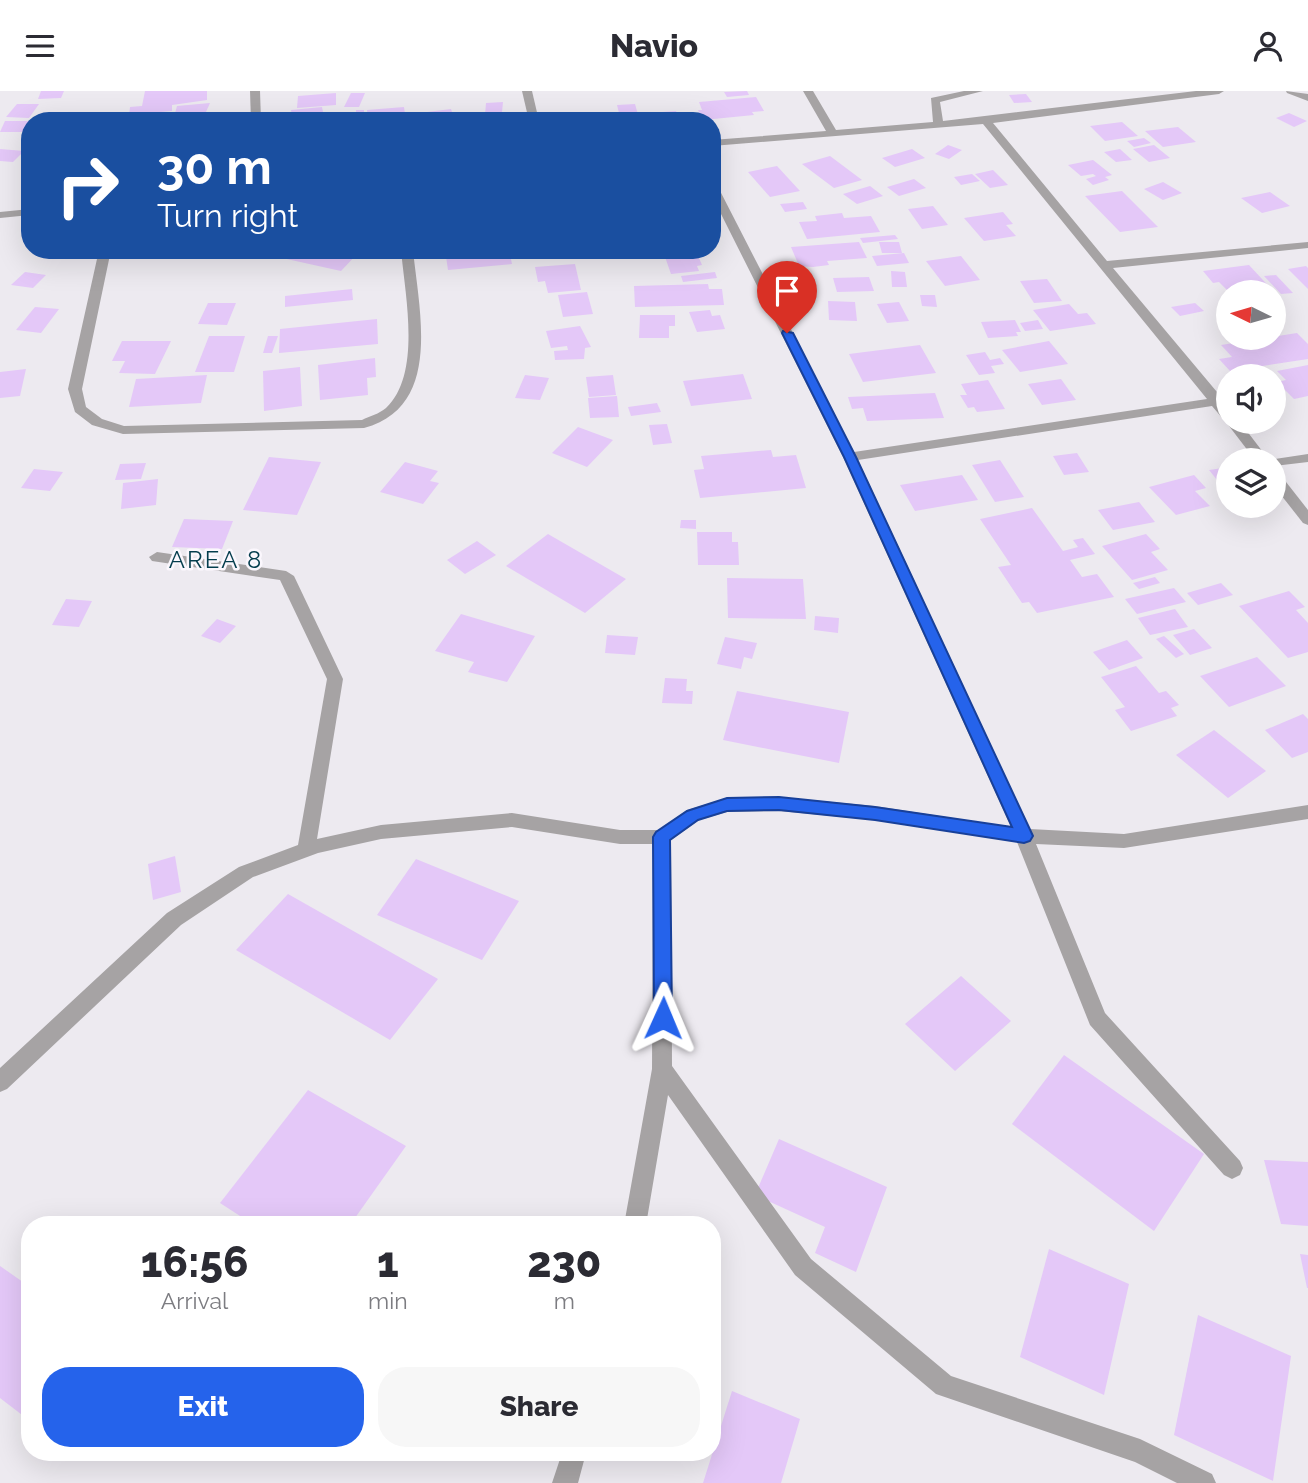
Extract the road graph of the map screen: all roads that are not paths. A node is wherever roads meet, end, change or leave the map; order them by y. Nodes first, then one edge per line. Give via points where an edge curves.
1 (255, 91) edge
2 (527, 91) edge
3 (808, 91) edge
4 (978, 91) edge
5 (1219, 91) edge
6 (1291, 91) edge
7 (1308, 98) edge
8 (256, 112) edge
9 (532, 112) edge
10 (986, 121) junction
11 (938, 125) junction
12 (833, 134) junction
13 (721, 142) edge
14 (721, 202) edge
15 (21, 213) edge
16 (0, 215) edge
17 (1308, 246) edge
18 (103, 259) edge
19 (408, 259) edge
20 (1107, 265) junction
21 (1216, 400) edge
22 (1216, 401) edge
23 (1242, 434) edge
24 (1253, 448) edge
25 (850, 457) junction
26 (1308, 458) edge
27 (1286, 461) edge
28 (1286, 491) edge
29 (1308, 520) edge
30 (157, 557) dead end
31 (1308, 812) edge
32 (1024, 836) junction
33 (662, 837) junction
34 (306, 850) junction
35 (662, 1069) junction
36 (0, 1082) edge
37 (1232, 1168) dead end
38 (637, 1216) edge
39 (572, 1461) edge
40 (565, 1483) edge
41 (1203, 1483) edge

1 - 8 street
2 - 9 street
3 - 12 street
4 - 11 street via 935,100
5 - 10 street
6 - 7 street
10 - 11 street
10 - 20 street
11 - 12 street
12 - 13 street
14 - 25 street
15 - 16 street
17 - 20 street
18 - 19 street via 75,389 80,409 97,422 123,430 164,431 365,424 390,411 407,388 415,361
20 - 21 street
22 - 25 street
23 - 24 street
25 - 32 street
26 - 27 street
28 - 29 street
30 - 34 street via 286,576 335,679
31 - 32 street via 1124,841
32 - 33 street via 875,813 727,804 693,815
32 - 37 street via 1097,1019
33 - 34 street via 620,837 512,820 382,832
33 - 35 street
34 - 36 street via 246,872 174,919
35 - 38 street
35 - 41 street via 803,1267 944,1386 1140,1451
39 - 40 street

